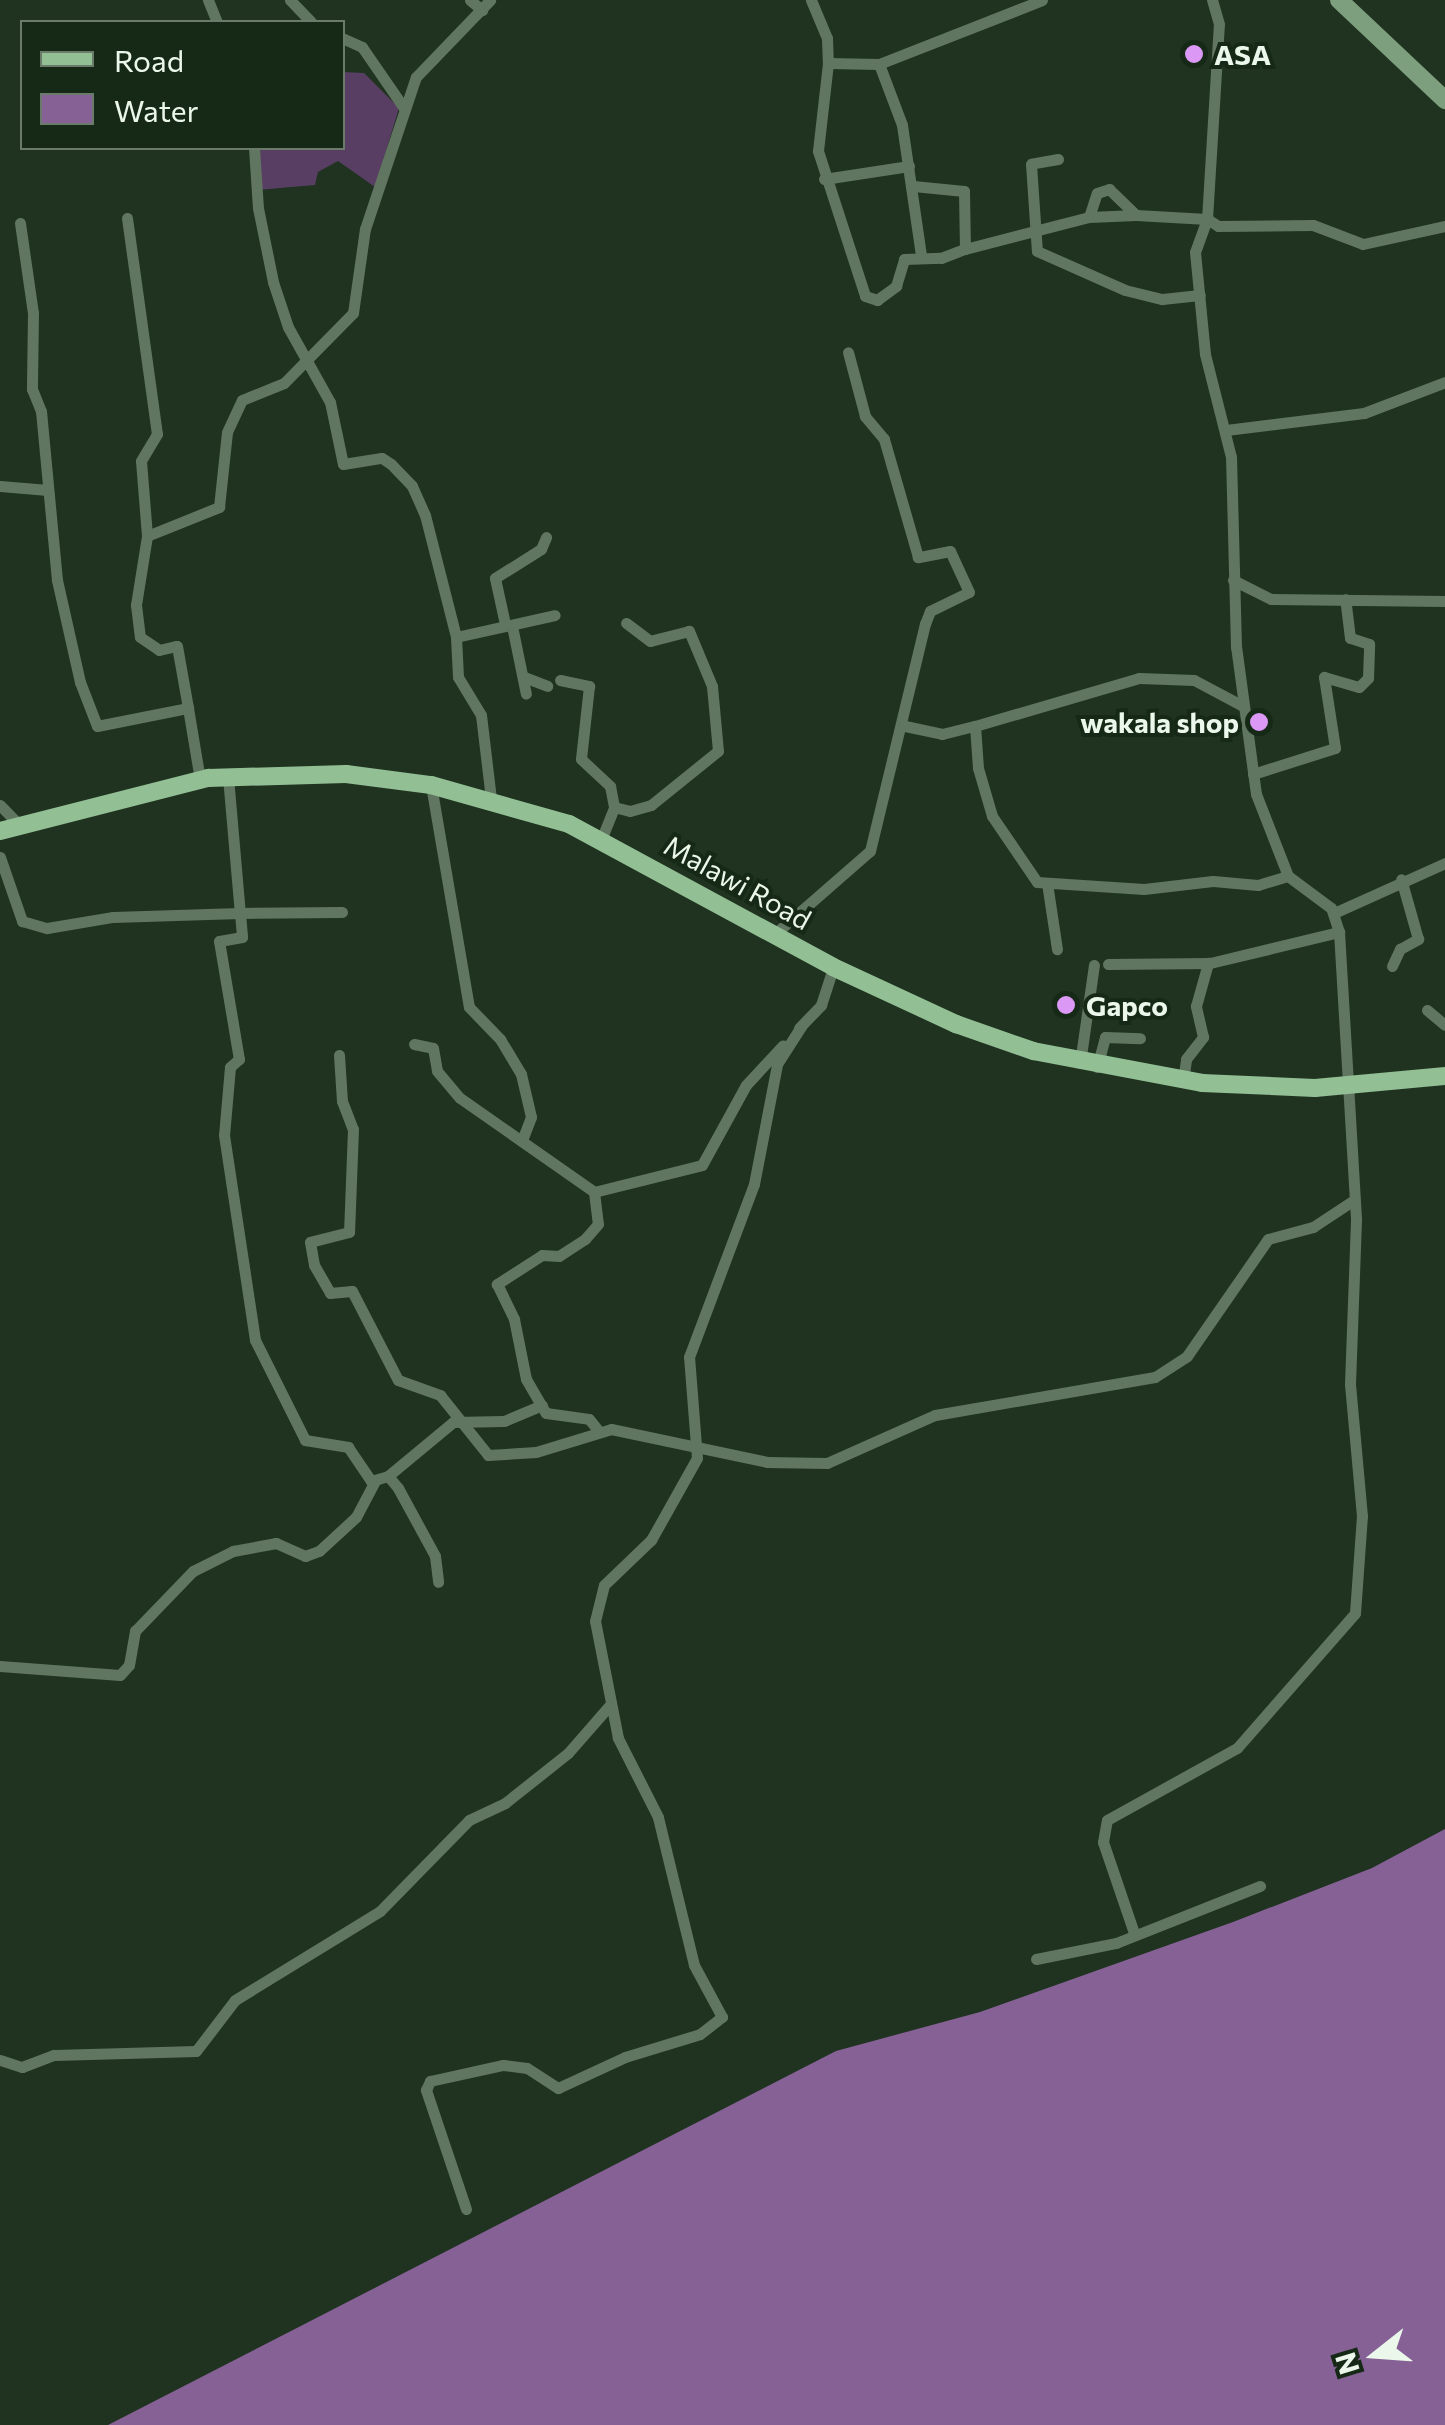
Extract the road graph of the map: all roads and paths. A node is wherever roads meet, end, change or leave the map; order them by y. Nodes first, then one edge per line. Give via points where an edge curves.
1 (290, 0) edge
2 (470, 0) edge
3 (811, 0) edge
4 (1042, 0) edge
5 (1212, 0) edge
6 (1339, 0) edge
7 (1021, 4) edge
8 (486, 5) edge
9 (308, 20) edge
10 (345, 39) edge
11 (828, 63) junction
12 (879, 64) junction
13 (1445, 100) edge
14 (404, 108) junction
15 (254, 150) edge
16 (1058, 158) dead end
17 (909, 166) junction
18 (824, 179) junction
19 (913, 186) junction
20 (1136, 215) junction
21 (128, 218) dead end
22 (1089, 218) junction
23 (1206, 219) junction
24 (20, 223) dead end
25 (1445, 226) edge
26 (1032, 232) junction
27 (965, 248) junction
28 (921, 255) junction
29 (1200, 295) junction
30 (848, 352) dead end
31 (305, 360) junction
32 (1445, 382) edge
33 (1226, 430) junction
34 (0, 486) edge
35 (48, 490) junction
36 (148, 536) junction
37 (546, 538) dead end
38 (1233, 580) junction
39 (1346, 599) junction
40 (1445, 601) edge
41 (555, 615) dead end
42 (626, 623) dead end
43 (508, 625) junction
44 (456, 637) junction
45 (524, 677) junction
46 (526, 694) dead end
47 (1241, 704) junction
48 (188, 708) junction
49 (905, 726) junction
50 (975, 726) junction
51 (1253, 774) junction
52 (228, 777) junction
53 (200, 780) junction
54 (431, 785) junction
55 (491, 799) junction
56 (0, 804) edge
57 (614, 807) junction
58 (19, 825) junction
59 (0, 831) edge
60 (601, 840) junction
61 (0, 857) edge
62 (1445, 863) edge
63 (1288, 876) junction
64 (1401, 878) junction
65 (1047, 883) junction
66 (342, 912) dead end
67 (240, 913) junction
68 (1334, 913) junction
69 (777, 932) junction
70 (1338, 932) junction
71 (1056, 949) dead end
72 (1208, 963) junction
73 (1392, 966) dead end
74 (833, 967) junction
75 (1427, 1010) dead end
76 (1445, 1024) edge
77 (802, 1025) junction
78 (1140, 1038) dead end
79 (414, 1044) dead end
80 (339, 1055) dead end
81 (1088, 1065) junction
82 (1445, 1076) edge
83 (1183, 1082) junction
84 (1351, 1086) junction
85 (522, 1140) junction
86 (594, 1192) junction
87 (1354, 1200) junction
88 (542, 1404) junction
89 (458, 1420) junction
90 (597, 1430) junction
91 (694, 1444) junction
92 (382, 1478) junction
93 (438, 1582) dead end
94 (0, 1666) edge
95 (609, 1706) junction
96 (1260, 1886) dead end
97 (1134, 1933) junction
98 (1036, 1959) dead end
99 (0, 2060) edge
100 (466, 2209) dead end

1 - 9 street
2 - 8 street
3 - 11 street via 827,38
4 - 7 street
5 - 23 street via 1218,24
6 - 13 street
7 - 12 street
8 - 14 street via 416,77
10 - 14 street via 362,47
11 - 12 street
11 - 18 street via 818,129
12 - 17 street via 902,124
14 - 31 street via 364,229 353,313
15 - 31 street via 273,282
16 - 26 street via 1031,164
17 - 18 street
17 - 19 street
18 - 28 street via 866,296 876,300 896,286 904,259
19 - 27 street via 964,191
19 - 28 street
20 - 22 street
20 - 22 street via 1109,188 1098,193
20 - 23 street
21 - 36 street via 157,434 141,461
22 - 26 street
23 - 25 street via 1218,226 1313,225 1362,244
23 - 29 street via 1195,252
24 - 35 street
26 - 27 street
26 - 29 street via 1037,251 1104,282 1162,299
27 - 28 street via 941,258
29 - 33 street via 1205,354
30 - 49 street via 865,416 884,439 918,557 950,551 969,592 930,612
31 - 36 street via 284,383 242,400 222,457 220,508
31 - 44 street via 330,402 343,464 382,458 412,486
32 - 33 street via 1364,413
33 - 38 street
34 - 35 street
35 - 48 street via 57,580 96,726
36 - 48 street via 136,606 140,637 159,650 177,646
37 - 43 street via 541,549 494,578
38 - 39 street via 1271,599
38 - 47 street
39 - 40 street
39 - 51 street via 1350,638 1369,644 1368,678 1359,687 1346,678 1324,677 1335,748
41 - 43 street
42 - 57 street via 650,641 688,631 712,686 719,741 718,752 652,804 630,812
43 - 44 street
43 - 45 street
44 - 55 street via 458,677 482,715
45 - 46 street
45 - 57 street via 590,686 581,759 610,786
47 - 50 street via 1194,680 1139,678
47 - 51 street
48 - 53 street
49 - 50 street via 942,734
49 - 69 street via 876,806 870,851
50 - 65 street via 992,816 1029,877
51 - 63 street via 1262,816
52 - 53 main road, Malawi Road
52 - 54 main road, Malawi Road via 346,774
52 - 67 street
53 - 58 main road, Malawi Road
54 - 55 main road, Malawi Road
54 - 85 street via 469,1007 500,1038 521,1074 531,1117
55 - 60 main road, Malawi Road
56 - 58 street
57 - 60 street
58 - 59 main road, Malawi Road
60 - 69 main road, Malawi Road
61 - 67 street via 22,921 48,928 113,917
62 - 64 street
63 - 65 street via 1258,885 1213,881 1144,889
63 - 68 street
64 - 68 street
64 - 73 street via 1418,939 1400,949
65 - 71 street
66 - 67 street
67 - 92 street via 242,937 219,941 239,1059 230,1067 224,1134 246,1305 261,1358 305,1440 354,1450
68 - 70 street
69 - 74 main road, Malawi Road
70 - 72 street
70 - 84 street
72 - 81 street via 1101,965
72 - 83 street via 1196,1006 1204,1037 1186,1059
74 - 77 street via 821,1005
74 - 81 main road, Malawi Road via 956,1024
75 - 76 street
77 - 86 street via 746,1085 702,1164
77 - 91 street via 777,1064 754,1184 695,1333 689,1357
78 - 81 street via 1104,1037
79 - 85 street via 433,1048 447,1086
80 - 89 street via 342,1100 353,1129 349,1232 310,1242 314,1265 330,1292 352,1292 398,1380 440,1395
81 - 83 main road, Malawi Road
82 - 84 main road, Malawi Road
83 - 84 main road, Malawi Road
84 - 87 street
85 - 86 street
86 - 88 street via 598,1224 575,1249 542,1255 497,1284 514,1319 526,1379
87 - 91 street via 1313,1227 1268,1239 1187,1356 1155,1377 936,1415 827,1463 767,1462
87 - 97 street via 1350,1384 1362,1516 1355,1614 1237,1748 1107,1820 1103,1842
88 - 89 street via 504,1421
88 - 90 street via 553,1416 588,1418
89 - 90 street via 488,1455 536,1452
89 - 92 street
90 - 91 street
91 - 95 street via 697,1458 657,1531 604,1585 596,1622
92 - 93 street via 435,1556
92 - 94 street via 356,1517 319,1551 305,1556 276,1543 233,1551 193,1571 134,1631 129,1665 120,1674
95 - 99 street via 568,1753 505,1803 469,1820 380,1911 235,2000 196,2050 54,2055 22,2067
95 - 100 street via 622,1750 658,1818 694,1964 722,2017 700,2034 625,2057 558,2088 527,2068 503,2065 430,2081 426,2090
96 - 97 street
97 - 98 street

